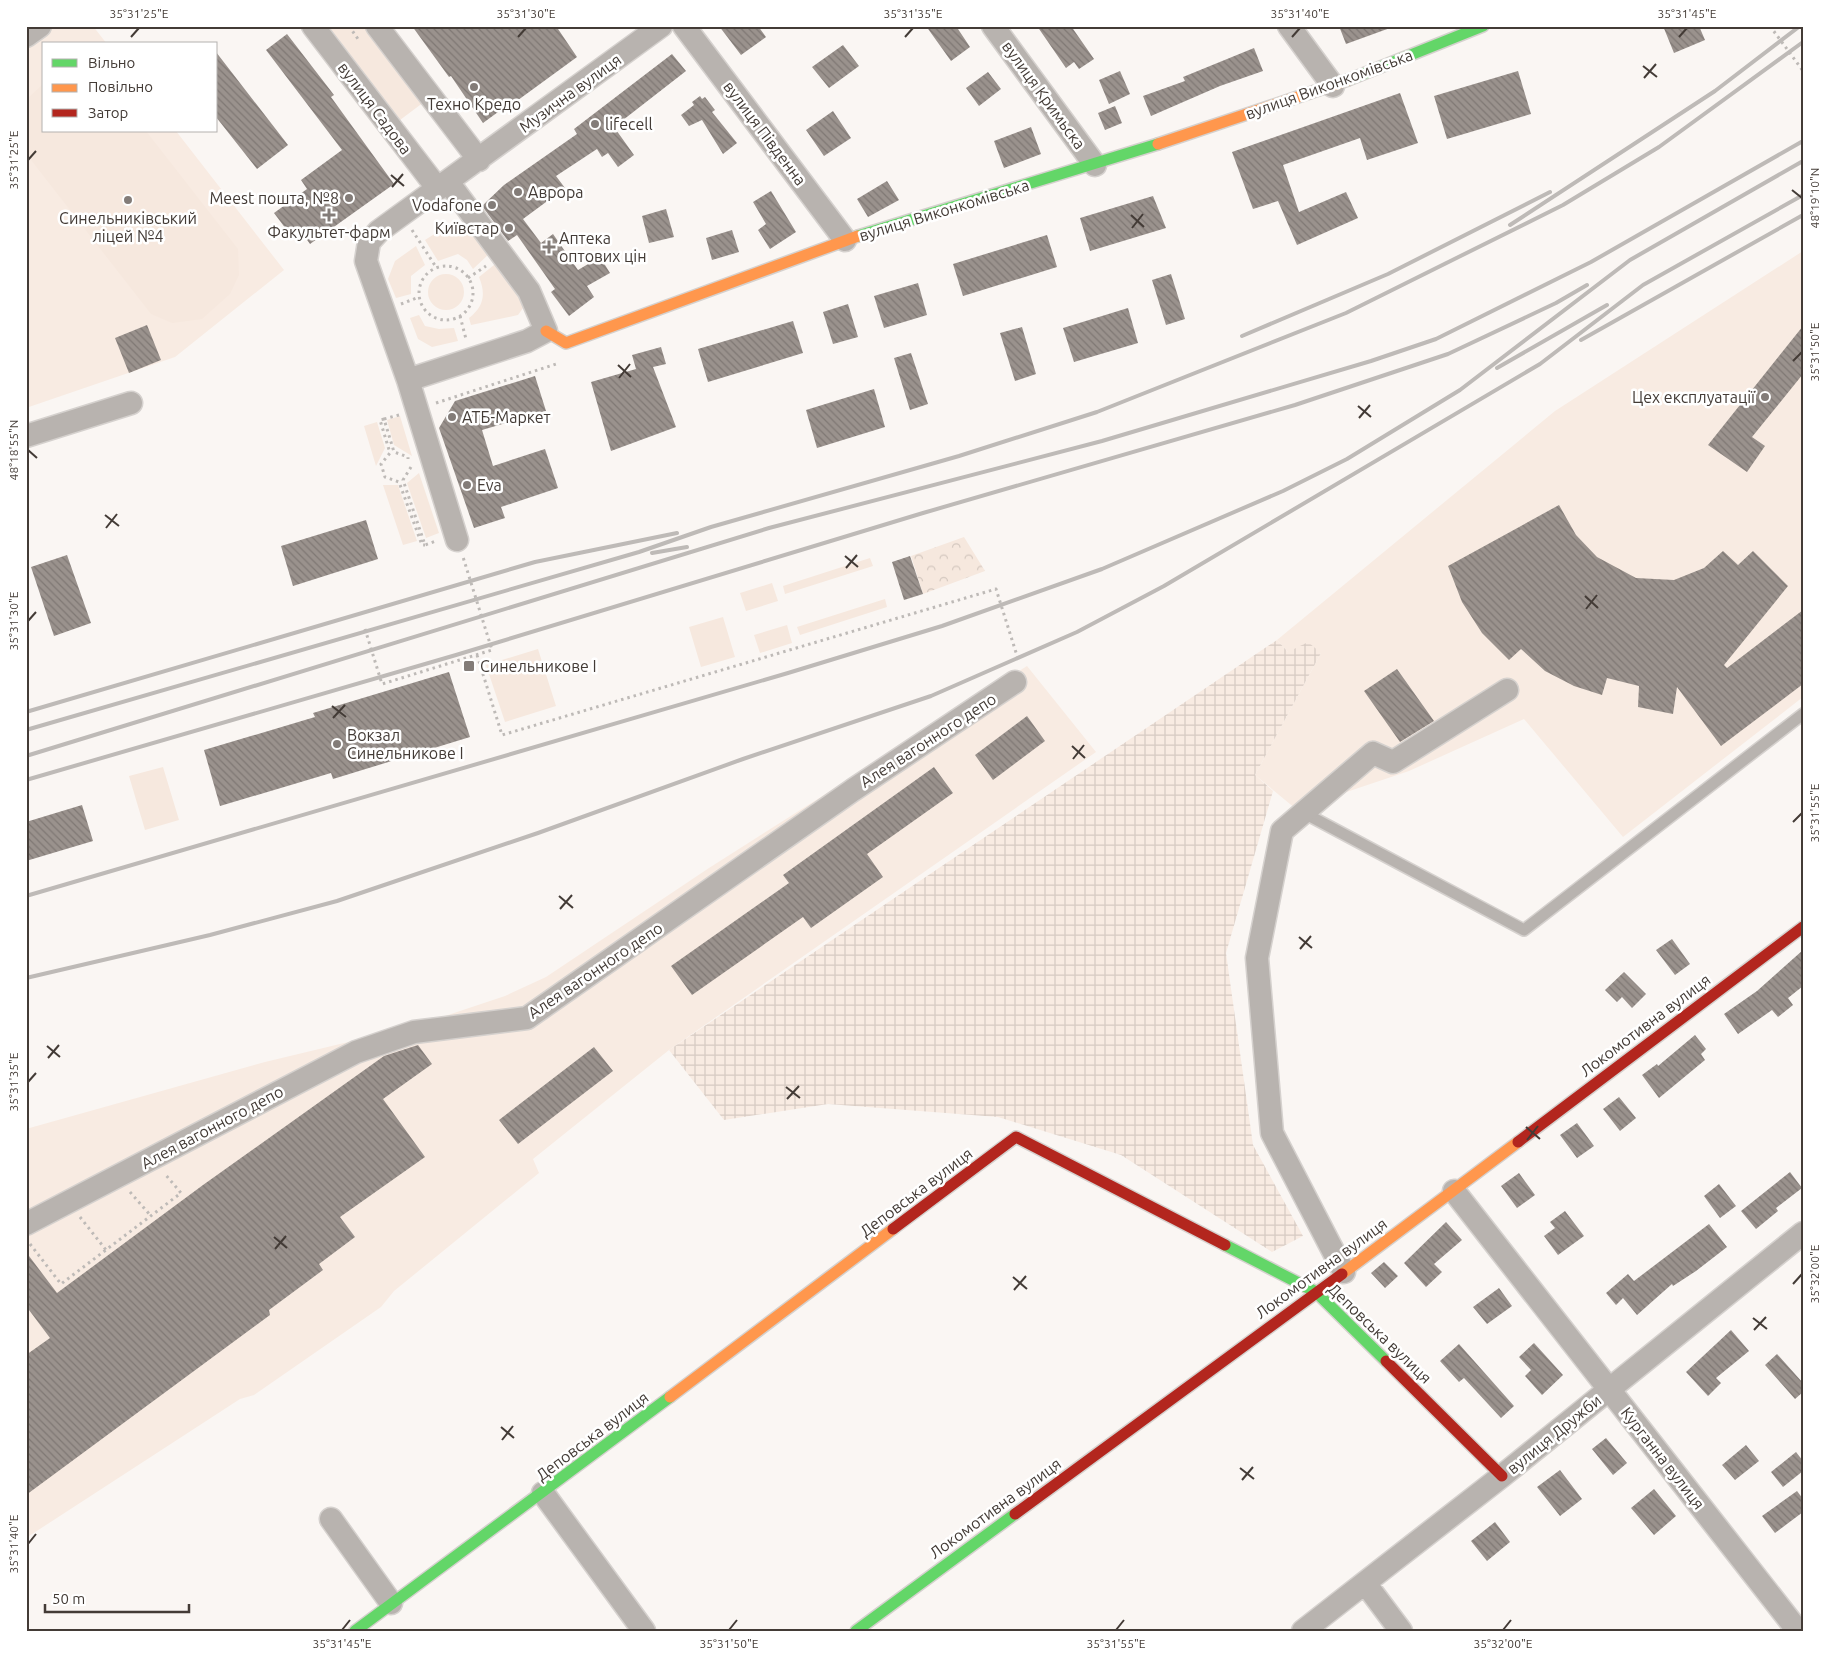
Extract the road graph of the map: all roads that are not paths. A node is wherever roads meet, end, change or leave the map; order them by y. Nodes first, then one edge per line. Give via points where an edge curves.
1 (40, 26) edge
2 (313, 26) edge
3 (378, 26) edge
4 (662, 26) edge
5 (684, 26) edge
6 (993, 26) edge
7 (1289, 26) edge
8 (1483, 26) edge
9 (26, 36) edge
10 (1332, 86) junction
11 (479, 160) junction
12 (1095, 164) junction
13 (443, 185) junction
14 (845, 240) junction
15 (546, 332) junction
16 (408, 380) junction
17 (131, 403) dead end
18 (26, 436) edge
19 (456, 537) road end
20 (1015, 682) road end
21 (1507, 690) dead end
22 (1803, 714) edge
23 (1304, 813) junction
24 (1803, 927) edge
25 (1454, 1191) junction
26 (26, 1224) edge
27 (1803, 1233) edge
28 (1344, 1272) junction
29 (1316, 1292) junction
30 (1609, 1389) junction
31 (1502, 1476) junction
32 (543, 1493) junction
33 (331, 1519) dead end
34 (1364, 1583) junction
35 (391, 1602) junction
36 (355, 1631) edge
37 (644, 1631) edge
38 (856, 1631) edge
39 (1303, 1631) edge
40 (1401, 1631) edge
41 (1798, 1631) edge

1 - 9 street
2 - 13 street, вулиця Садова
3 - 11 street
4 - 11 street, Музична вулиця
5 - 14 street, вулиця Південна
6 - 12 street, вулиця Кримьска
7 - 10 street
8 - 10 street, вулиця Виконкомівська
10 - 12 street, вулиця Виконкомівська
11 - 13 street, Музична вулиця
12 - 14 street, вулиця Виконкомівська
13 - 15 street, вулиця Садова via 530,291
13 - 16 street, Музична вулиця via 379,231 369,242 366,261
14 - 15 street, вулиця Виконкомівська via 566,343
15 - 16 street
16 - 19 street, Музична вулиця
17 - 18 street
20 - 26 street, Алея вагонного депо via 853,790 528,1018 414,1032 356,1052
21 - 23 street via 1393,762 1373,753
22 - 23 lane via 1524,930
23 - 28 street via 1282,832 1257,958 1272,1132
24 - 25 street, Локомотивна вулиця
25 - 28 street, Локомотивна вулиця
25 - 30 street, Курганна вулиця
27 - 30 street, вулиця Дружби
28 - 29 street, Локомотивна вулиця
29 - 31 street, Деповська вулиця
29 - 32 street, Деповська вулиця via 1016,1137
29 - 38 street, Локомотивна вулиця
30 - 31 street, вулиця Дружби
30 - 41 street, Курганна вулиця
31 - 34 street, вулиця Дружби
32 - 35 street, Деповська вулиця
32 - 37 street
33 - 35 street
34 - 39 street, вулиця Дружби
34 - 40 street
35 - 36 street, Деповська вулиця

